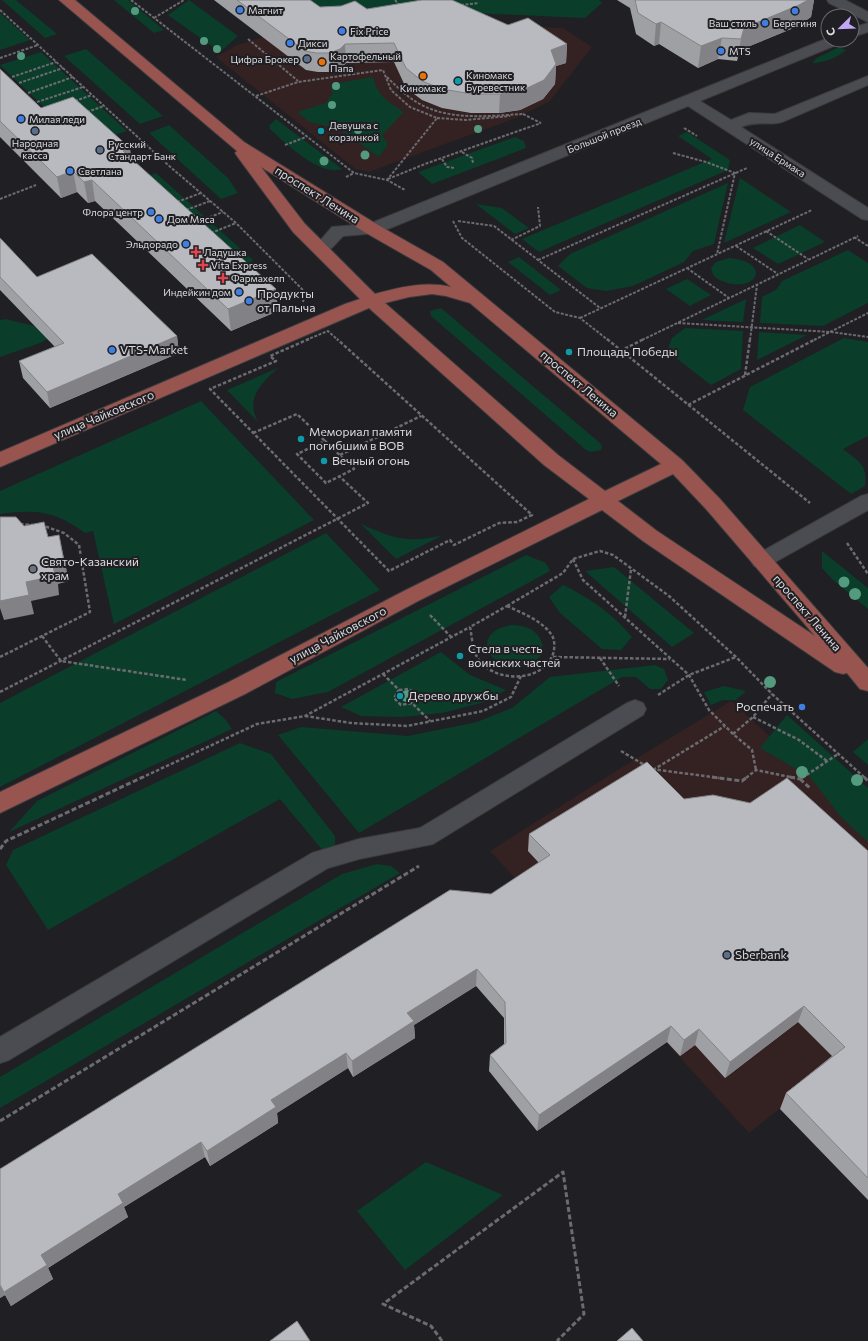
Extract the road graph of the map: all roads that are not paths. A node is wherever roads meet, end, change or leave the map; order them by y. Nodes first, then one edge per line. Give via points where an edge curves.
1 (66, 0) edge
2 (834, 0) edge
3 (868, 18) edge
4 (820, 47) edge
5 (868, 80) edge
6 (689, 100) junction
7 (728, 126) junction
8 (238, 145) junction
9 (868, 215) edge
10 (372, 229) junction
11 (321, 250) junction
12 (478, 300) junction
13 (372, 301) junction
14 (0, 460) edge
15 (675, 465) junction
16 (602, 500) junction
17 (868, 502) edge
18 (761, 561) junction
19 (868, 683) edge
20 (635, 709) road end
21 (0, 803) edge
22 (0, 1051) edge

1 - 8 main road, проспект Ленина
2 - 3 street
4 - 6 street, Большой проезд
5 - 7 street via 777,119 749,118
6 - 7 street, улица Ермака
6 - 10 street, Большой проезд
7 - 9 street, улица Ермака
8 - 10 main road, проспект Ленина
8 - 11 main road, проспект Ленина via 299,228
10 - 11 street, Большой проезд via 338,231
10 - 12 main road, проспект Ленина via 437,266
11 - 13 main road, проспект Ленина
12 - 13 main road, улица Чайковского via 440,290 422,290
12 - 15 main road, проспект Ленина
13 - 14 main road, улица Чайковского
13 - 16 main road, проспект Ленина via 551,460
15 - 16 main road, улица Чайковского
15 - 18 main road, проспект Ленина via 713,504
16 - 19 main road, проспект Ленина via 650,536
16 - 21 main road, улица Чайковского via 411,596 237,688
17 - 18 street
18 - 19 main road, проспект Ленина
20 - 22 street via 425,837 359,849 321,860

